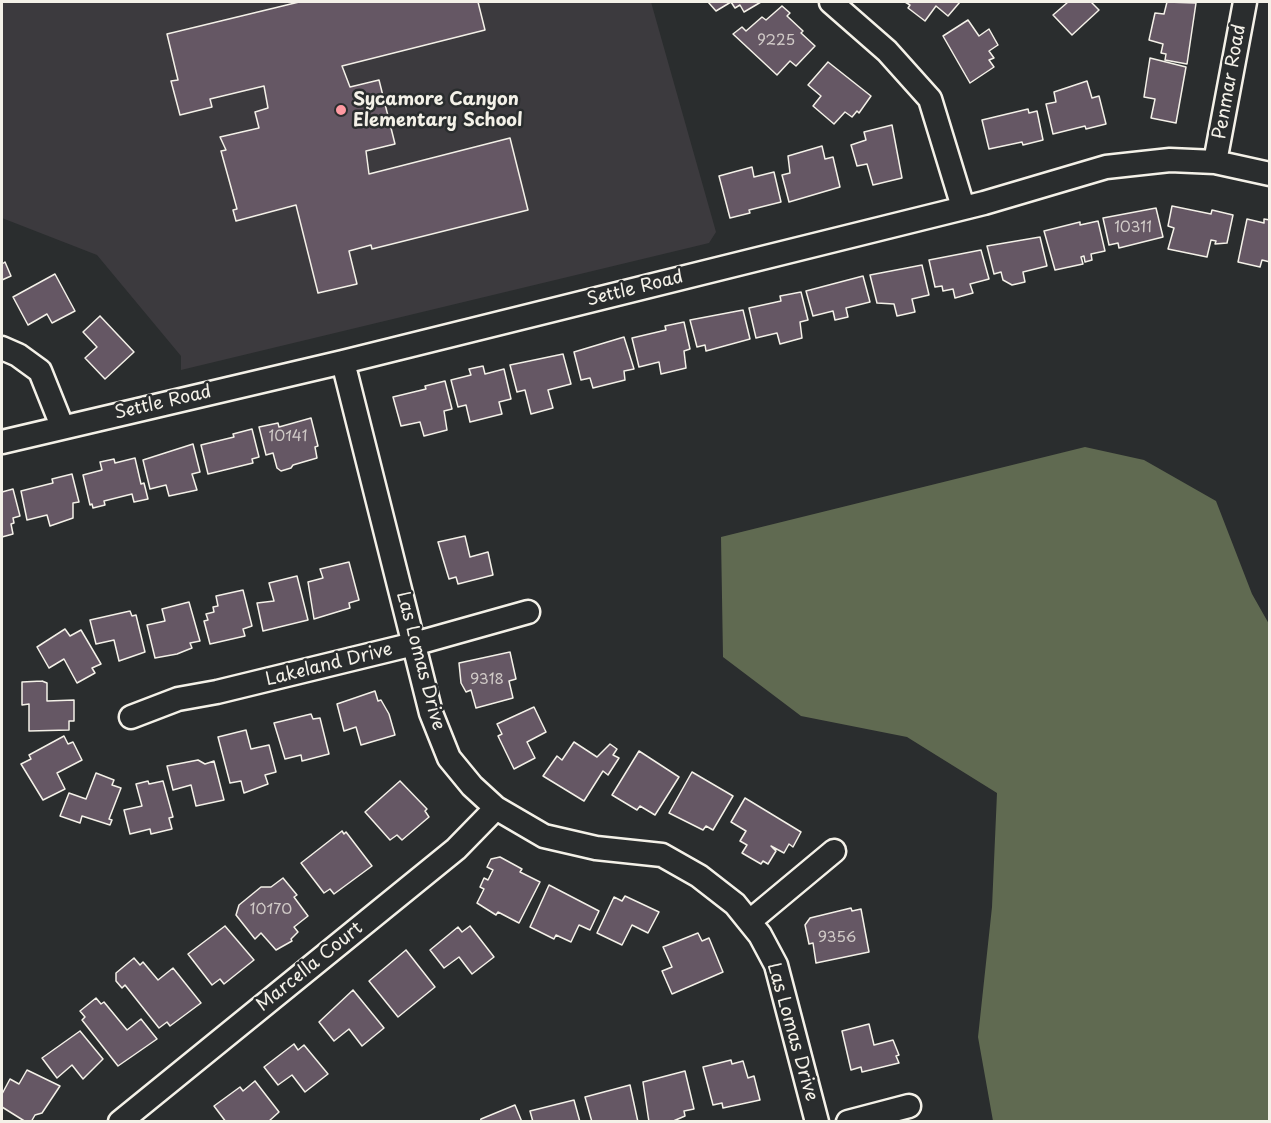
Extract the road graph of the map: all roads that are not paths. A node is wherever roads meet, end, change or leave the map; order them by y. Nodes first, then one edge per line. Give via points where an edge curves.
1 (831, 2) edge
2 (1245, 2) edge
3 (1215, 162) junction
4 (1269, 174) edge
5 (963, 207) junction
6 (2, 348) edge
7 (343, 362) junction
8 (62, 426) junction
9 (2, 442) edge
10 (528, 612) dead end
11 (414, 644) junction
12 (131, 717) dead end
13 (496, 808) junction
14 (834, 851) dead end
15 (750, 921) junction
16 (909, 1106) dead end
17 (120, 1122) edge
18 (817, 1122) edge
19 (848, 1122) edge

1 - 5 street via 887,51 930,99
2 - 3 street, Penmar Road
3 - 4 street, Settle Road
3 - 5 street, Settle Road via 1170,160 1106,167
5 - 7 street, Settle Road
6 - 8 street via 40,371
7 - 8 street, Settle Road
7 - 11 street, Las Lomas Drive
8 - 9 street, Settle Road
10 - 11 street, Lakeland Drive
11 - 12 street, Lakeland Drive via 178,699
11 - 13 street, Las Lomas Drive via 430,712 449,758
13 - 15 street, Las Lomas Drive via 544,836 596,848 662,855 718,888
13 - 17 street, Marcella Court via 456,849
14 - 15 street
15 - 18 street, Las Lomas Drive via 776,965
16 - 19 street

